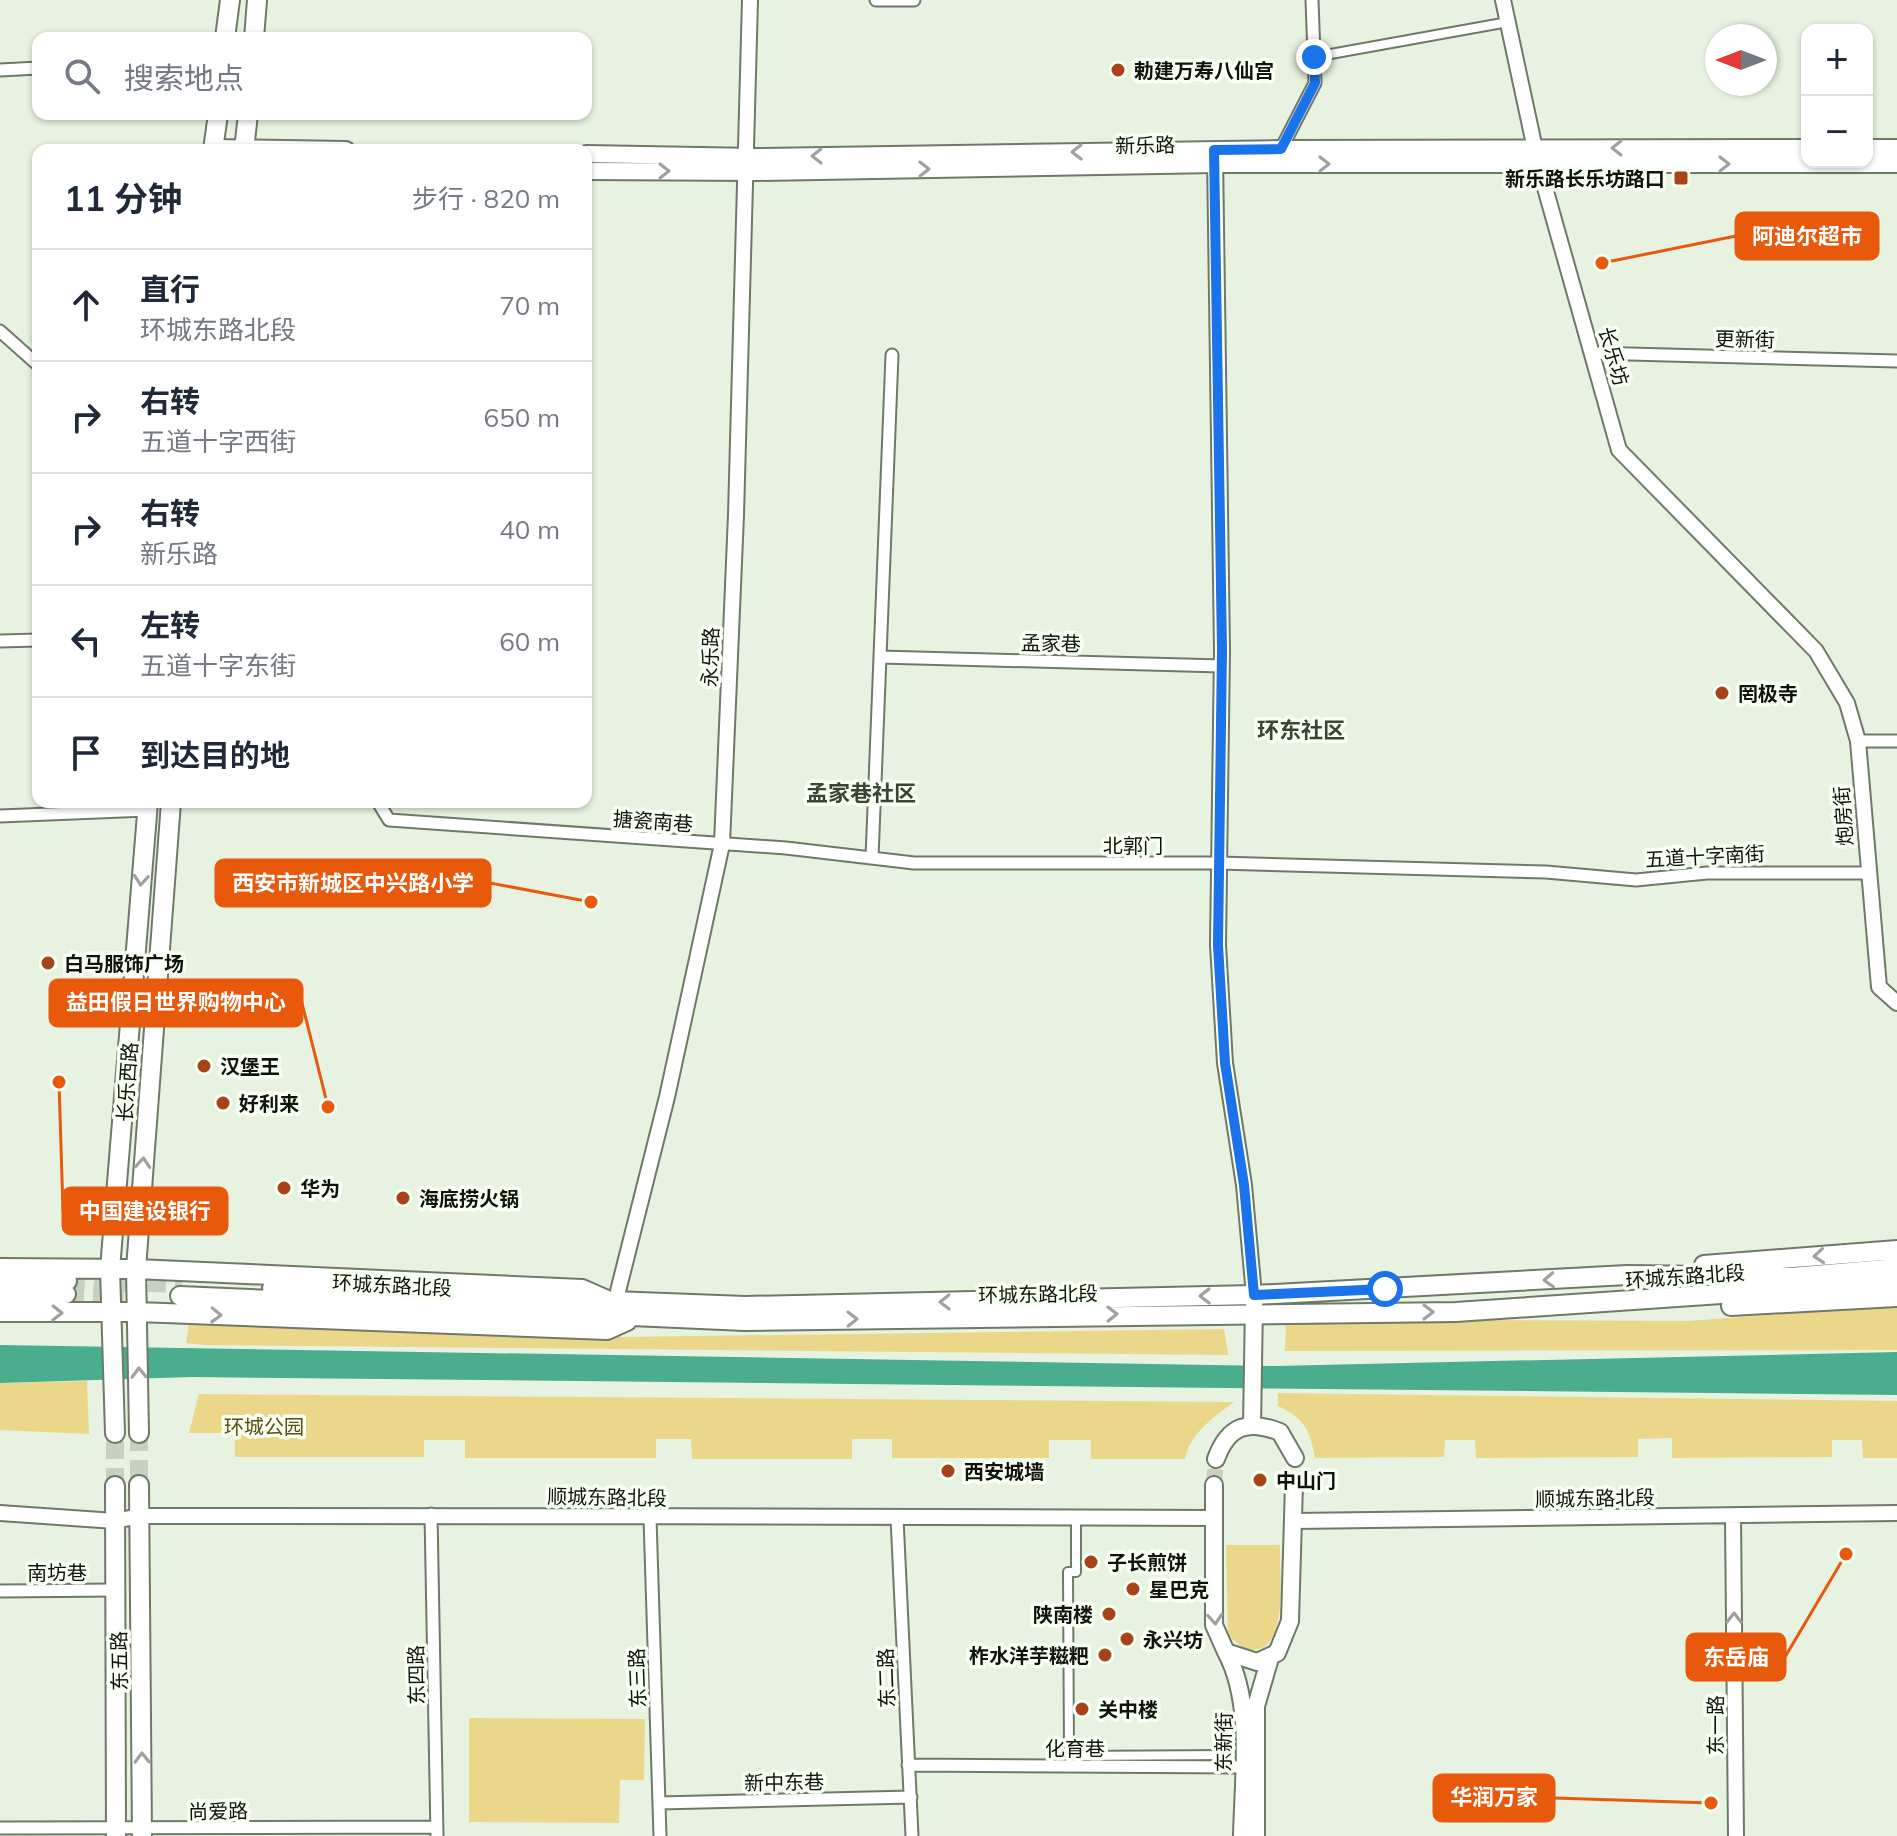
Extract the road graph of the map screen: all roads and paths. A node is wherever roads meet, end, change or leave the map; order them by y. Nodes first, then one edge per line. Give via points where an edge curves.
1 (230, 0) edge
2 (257, 0) edge
3 (750, 0) edge
4 (876, 0) edge
5 (914, 0) edge
6 (1312, 0) edge
7 (1503, 0) edge
8 (1508, 22) junction
9 (226, 32) edge
10 (254, 32) edge
11 (1314, 57) junction
12 (32, 68) edge
13 (0, 70) edge
14 (217, 120) edge
15 (247, 120) edge
16 (215, 144) edge
17 (245, 144) edge
18 (1801, 148) edge
19 (1873, 148) edge
20 (1897, 148) edge
21 (1281, 149) junction
22 (592, 154) edge
23 (1536, 156) junction
24 (1215, 157) junction
25 (746, 164) junction
26 (1897, 164) edge
27 (592, 171) edge
28 (0, 331) edge
29 (1592, 353) junction
30 (892, 355) dead end
31 (32, 360) edge
32 (1897, 361) edge
33 (32, 640) edge
34 (0, 641) edge
35 (1816, 651) joint
36 (880, 657) junction
37 (1222, 666) junction
38 (1858, 741) junction
39 (1897, 741) edge
40 (118, 808) edge
41 (148, 808) edge
42 (171, 808) edge
43 (382, 808) edge
44 (0, 816) edge
45 (722, 844) junction
46 (872, 858) junction
47 (1219, 863) junction
48 (1546, 872) joint
49 (1866, 873) junction
50 (1897, 1003) edge
51 (1897, 1250) edge
52 (0, 1268) edge
53 (1897, 1268) edge
54 (110, 1269) junction
55 (136, 1269) junction
56 (1627, 1275) junction
57 (0, 1281) edge
58 (1897, 1282) edge
59 (0, 1294) edge
60 (1897, 1297) edge
61 (615, 1303) junction
62 (1254, 1303) junction
63 (1628, 1303) junction
64 (0, 1312) edge
65 (138, 1312) junction
66 (114, 1313) junction
67 (634, 1319) junction
68 (1252, 1426) junction
69 (115, 1433) tunnel mouth
70 (139, 1433) tunnel mouth
71 (1295, 1458) dead end
72 (1216, 1459) tunnel mouth
73 (1294, 1484) dead end
74 (139, 1485) tunnel mouth
75 (1214, 1485) tunnel mouth
76 (115, 1486) tunnel mouth
77 (0, 1513) edge
78 (1897, 1513) edge
79 (431, 1514) junction
80 (139, 1516) junction
81 (1733, 1517) junction
82 (650, 1518) junction
83 (897, 1518) junction
84 (1076, 1518) junction
85 (1215, 1518) junction
86 (115, 1521) junction
87 (1294, 1521) junction
88 (115, 1590) junction
89 (0, 1591) edge
90 (1226, 1652) junction
91 (1270, 1658) junction
92 (1225, 1755) dead end
93 (908, 1765) junction
94 (1242, 1767) junction
95 (911, 1797) junction
96 (659, 1803) junction
97 (0, 1828) edge
98 (437, 1832) edge
99 (116, 1833) edge
100 (142, 1833) edge
101 (660, 1836) edge
102 (912, 1836) edge
103 (1242, 1836) edge
104 (1256, 1836) edge
105 (1736, 1836) edge

1 - 9 main road
2 - 10 main road
3 - 25 street, 永乐路
4 - 5 street
6 - 11 street
7 - 8 street, 长乐坊
8 - 11 street
8 - 23 street, 长乐坊
11 - 21 street via 1315,83
12 - 13 street
14 - 16 main road
15 - 17 main road
18 -> 23 main road, 新乐路
19 - 20 main road
21 - 23 main road, 新乐路
21 - 24 main road, 新乐路
22 - 25 main road, 新乐路
24 -> 23 main road, 新乐路
23 -> 26 main road, 新乐路
23 - 29 street, 长乐坊
24 - 25 main road, 新乐路
24 - 37 street
27 -> 25 main road, 新乐路
25 - 45 street, 永乐路
28 - 31 street
29 - 32 street, 更新街
29 - 35 street, 长乐坊 via 1619,450
30 - 36 street
33 - 34 street
35 - 38 street, 炮房街 via 1847,703
36 - 37 street, 孟家巷
36 - 46 street
37 - 47 street
38 - 39 street
38 - 49 street, 炮房街
40 - 44 street
41 -> 54 main road, 长乐西路
55 -> 42 main road, 长乐西路
43 - 45 street, 搪瓷南巷 via 389,820
45 - 46 street, 北郭门
45 - 61 street, 永乐路
46 - 47 street, 北郭门 via 914,863
47 - 48 street, 北郭门
47 - 62 street via 1225,1063 1244,1185
48 - 49 street, 五道十字南街 via 1636,880 1707,873
49 - 50 street, 炮房街 via 1879,987
51 -> 56 main road
52 - 54 main road
53 - 56 main road, 环城东路北段 via 1792,1277
54 - 55 main road
54 - 66 main road, 长乐西路
55 - 61 main road via 582,1289
55 - 65 main road, 长乐西路
56 -> 62 main road, 环城东路北段
57 - 59 main road via 67,1288
58 - 63 main road, 环城东路北段
60 - 63 main road via 1769,1306
62 -> 61 main road, 环城东路北段
61 - 67 main road, 环城东路北段 via 181,1290
62 -> 63 main road, 环城东路北段 via 1456,1312
67 -> 62 main road, 环城东路北段 via 745,1321
62 - 68 main road
64 -> 66 main road
65 - 66 main road
65 -> 67 main road via 607,1330
70 -> 65 main road
66 - 69 main road
68 - 71 main road via 1280,1432
68 - 72 main road via 1233,1430
73 - 87 main road, 东新街
74 - 80 main road, 东五路
75 - 85 main road, 东新街
76 - 86 main road, 东五路
77 - 86 street, 顺城东路北段
78 - 81 street, 顺城东路北段
79 - 80 street, 顺城东路北段
79 - 82 street, 顺城东路北段
79 - 98 street, 东四路
80 - 86 street, 顺城东路北段
100 -> 80 main road, 东五路
81 - 87 street, 顺城东路北段
105 -> 81 street, 东一路
82 - 83 street, 顺城东路北段
82 - 96 street, 东三路
83 - 84 street, 顺城东路北段
83 - 93 street, 东二路
84 - 85 street, 顺城东路北段
84 - 92 street via 1076,1572 1068,1572 1069,1756
85 -> 90 main road, 东新街 via 1214,1625
86 - 88 main road, 东五路
87 - 91 main road, 东新街 via 1290,1621
88 - 89 street, 南坊巷
88 - 99 main road, 东五路
90 - 91 main road via 1244,1661
90 - 94 main road, 东新街 via 1242,1693
91 - 104 main road, 东新街 via 1256,1706
93 - 94 street, 化育巷
93 - 95 street, 东二路
94 - 103 main road, 东新街
95 - 96 street, 新中东巷
95 - 102 street, 东二路
96 - 101 street, 东三路
97 - 99 street, 尚爱路
98 - 100 street, 尚爱路
99 - 100 street, 尚爱路

